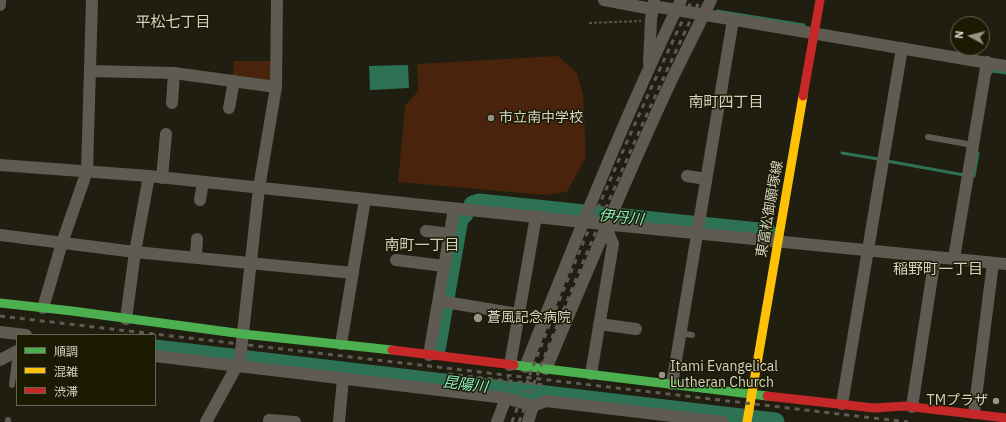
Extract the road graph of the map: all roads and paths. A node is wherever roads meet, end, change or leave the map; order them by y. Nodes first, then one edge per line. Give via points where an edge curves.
1 (0, 0) edge
2 (92, 0) edge
3 (277, 0) edge
4 (604, 0) edge
5 (711, 0) edge
6 (820, 0) edge
7 (0, 5) edge
8 (679, 5) edge
9 (653, 9) edge
10 (704, 15) junction
11 (733, 20) junction
12 (589, 23) dead end
13 (814, 34) junction
14 (902, 48) junction
15 (987, 62) junction
16 (1006, 66) edge
17 (649, 68) junction
18 (90, 71) junction
19 (174, 73) junction
20 (234, 81) junction
21 (276, 87) junction
22 (172, 103) dead end
23 (229, 108) dead end
24 (166, 134) dead end
25 (928, 138) dead end
26 (973, 145) junction
27 (0, 165) edge
28 (87, 171) junction
29 (150, 176) junction
30 (687, 176) dead end
31 (162, 178) junction
32 (706, 179) junction
33 (203, 182) junction
34 (259, 188) junction
35 (365, 199) junction
36 (200, 200) dead end
37 (454, 209) junction
38 (536, 216) junction
39 (585, 217) junction
40 (608, 221) junction
41 (698, 228) junction
42 (426, 231) dead end
43 (450, 234) junction
44 (0, 235) edge
45 (197, 239) dead end
46 (778, 241) junction
47 (62, 243) junction
48 (868, 250) junction
49 (136, 252) junction
50 (196, 257) junction
51 (935, 257) junction
52 (954, 258) junction
53 (396, 260) dead end
54 (250, 263) junction
55 (993, 263) junction
56 (1006, 264) edge
57 (444, 266) junction
58 (353, 273) junction
59 (439, 301) junction
60 (0, 303) edge
61 (43, 308) junction
62 (518, 314) junction
63 (126, 318) junction
64 (599, 324) junction
65 (636, 329) dead end
66 (0, 332) edge
67 (680, 333) junction
68 (17, 334) edge
69 (243, 334) junction
70 (692, 335) dead end
71 (341, 344) junction
72 (16, 351) edge
73 (429, 355) junction
74 (156, 356) edge
75 (0, 360) edge
76 (510, 365) junction
77 (238, 366) junction
78 (524, 367) junction
79 (546, 369) junction
80 (591, 374) junction
81 (343, 378) junction
82 (672, 384) junction
83 (12, 385) dead end
84 (752, 394) junction
85 (506, 398) junction
86 (842, 404) junction
87 (533, 406) junction
88 (912, 407) junction
89 (974, 414) junction
90 (653, 418) edge
91 (1006, 418) edge
92 (269, 420) dead end
93 (747, 420) edge
94 (206, 422) edge
95 (295, 422) edge
96 (339, 422) edge
97 (497, 422) edge
98 (528, 422) edge
99 (723, 422) edge

1 - 7 street
2 - 18 street
3 - 21 street
4 - 9 street
5 - 10 street
6 - 13 street, 東富松御願塚線
8 - 9 street
8 - 10 street
8 - 17 street
9 - 12 path
9 - 17 street
10 - 11 street
10 - 40 street
11 - 13 street
11 - 32 street
13 - 14 street
13 - 46 street, 東富松御願塚線
14 - 15 street
14 - 48 street
15 - 16 street
15 - 26 street
17 - 39 street
18 - 19 street
18 - 28 street
19 - 20 street
19 - 22 street
20 - 21 street
20 - 23 street
21 - 34 street
24 - 31 street
25 - 26 lane
26 - 52 street
27 - 28 street
28 - 29 street
28 - 47 street
29 - 31 street
29 - 49 street
30 - 32 street
31 - 33 street
32 - 41 street
33 - 34 street
33 - 36 street
34 - 35 street
34 - 54 street
35 - 37 street
35 - 58 street
37 - 38 street
37 - 43 street
38 - 39 street
38 - 62 street
39 - 40 street
39 - 78 street
40 - 41 street
40 - 64 street via 613,244
40 - 79 street
41 - 46 street
41 - 67 street
42 - 43 street
43 - 57 street
44 - 47 street
45 - 50 street
46 - 48 street
46 - 84 street, 東富松御願塚線
47 - 49 street
47 - 61 street
48 - 51 street
48 - 86 street
49 - 50 street
49 - 63 street
50 - 54 street
51 - 52 street
51 - 88 street
52 - 55 street
53 - 57 street
54 - 58 street
54 - 69 street
55 - 56 street
55 - 89 street
57 - 59 street
58 - 71 street
59 - 62 street
59 - 73 street
60 - 61 street
61 - 63 street
62 - 76 street
63 - 69 street
64 - 65 street
64 - 80 street
66 - 68 street
67 - 70 lane
67 - 82 street
69 - 71 street
69 - 77 street
71 - 73 street
72 - 75 street
72 - 83 lane
73 - 76 street
74 - 77 street
76 - 78 street
76 - 85 path
77 - 81 street
77 - 94 street
78 - 79 street
79 - 80 street
80 - 82 street
81 - 85 street
81 - 96 street
82 - 84 street
84 - 86 street
84 - 93 street, 東富松御願塚線
85 - 87 street
85 - 97 street
86 - 88 street via 874,408
87 - 90 street via 546,401
87 - 98 street
88 - 89 street
89 - 91 street
90 - 99 street
92 - 95 street

